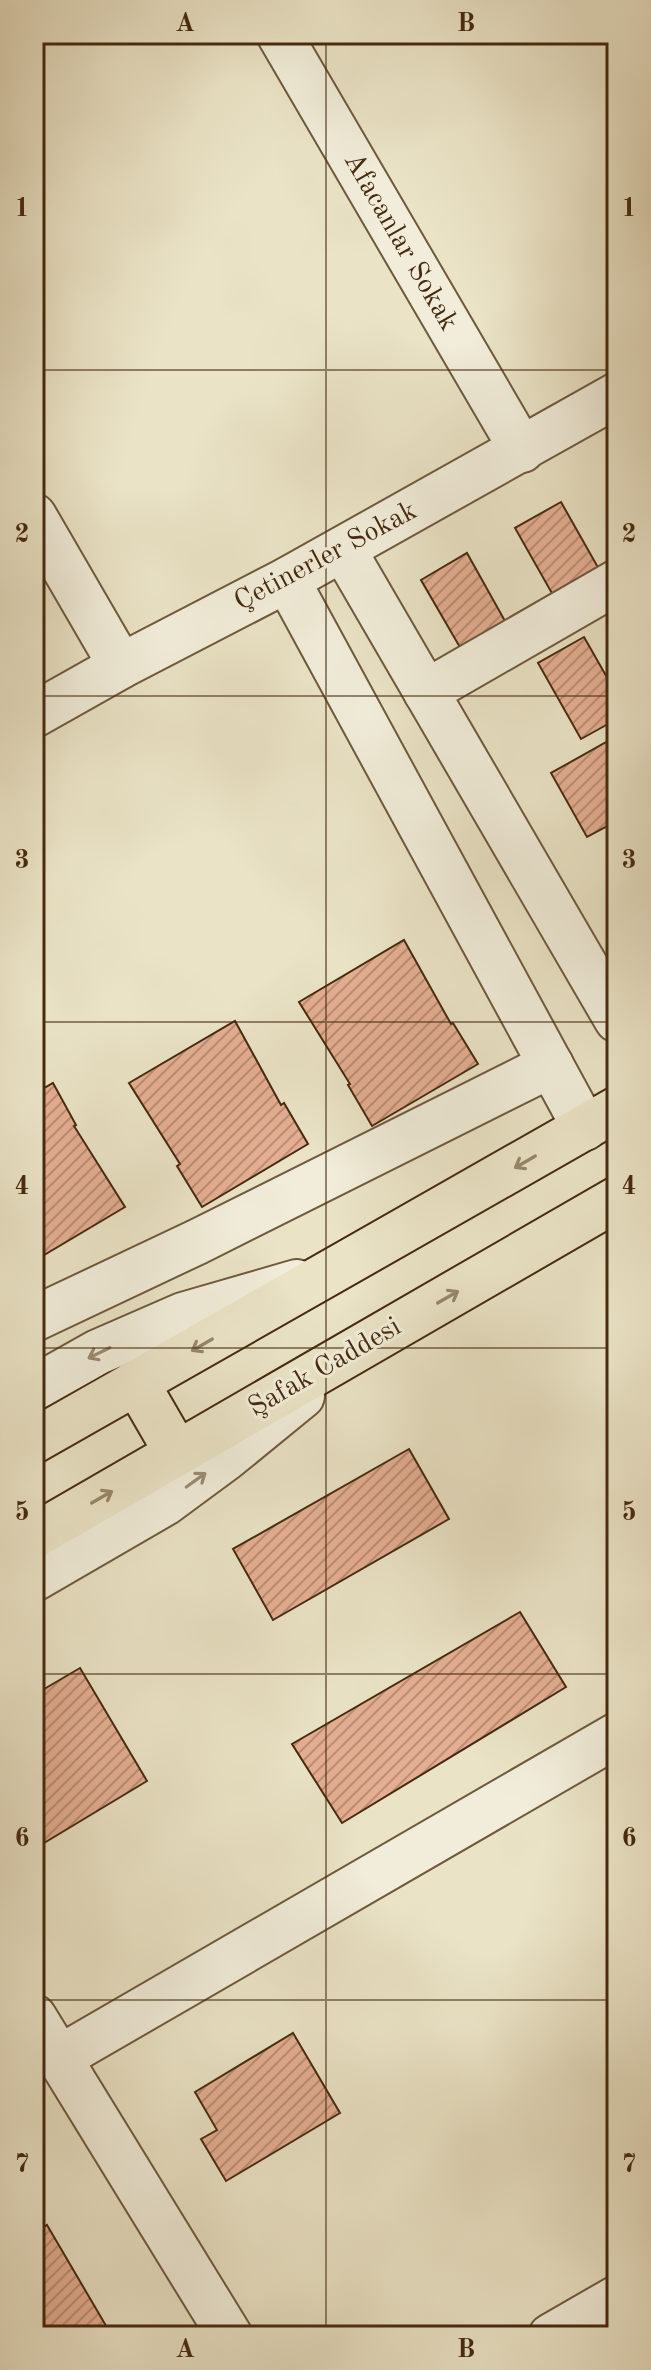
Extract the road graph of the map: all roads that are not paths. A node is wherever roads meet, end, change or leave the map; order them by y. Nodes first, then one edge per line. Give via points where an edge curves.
1 (279, 34) edge
2 (617, 395) edge
3 (522, 450) junction
4 (34, 516) edge
5 (343, 549) junction
6 (287, 580) junction
7 (617, 582) edge
8 (121, 666) junction
9 (426, 692) junction
10 (34, 715) edge
11 (617, 1020) edge
12 (551, 1065) junction
13 (601, 1118) edge
14 (617, 1199) edge
15 (330, 1272) junction
16 (34, 1319) edge
17 (362, 1346) junction
18 (136, 1382) junction
19 (34, 1388) edge
20 (34, 1441) edge
21 (177, 1453) junction
22 (34, 1536) edge
23 (34, 1579) edge
24 (617, 1735) edge
25 (34, 2017) edge
26 (59, 2058) junction
27 (617, 2298) edge
28 (230, 2336) edge
29 (551, 2336) edge

1 - 3 street, Afacanlar Sokak
2 - 3 street, Çetinerler Sokak
3 - 5 street, Çetinerler Sokak
4 - 8 street
5 - 6 street, Çetinerler Sokak
5 - 9 street
6 - 8 street, Çetinerler Sokak
6 - 12 street
7 - 9 street
8 - 10 street, Çetinerler Sokak
9 - 11 street
12 - 13 street
12 - 16 street
13 -> 15 main road
17 -> 14 main road, Şafak Caddesi
15 -> 18 main road
15 -> 19 street via 183,1315 98,1352
17 - 21 main road, Şafak Caddesi
23 -> 17 street via 165,1503
18 - 20 main road
18 - 21 main road
22 -> 21 main road, Şafak Caddesi
24 - 26 street
25 - 26 street
26 - 28 street
27 - 29 street

